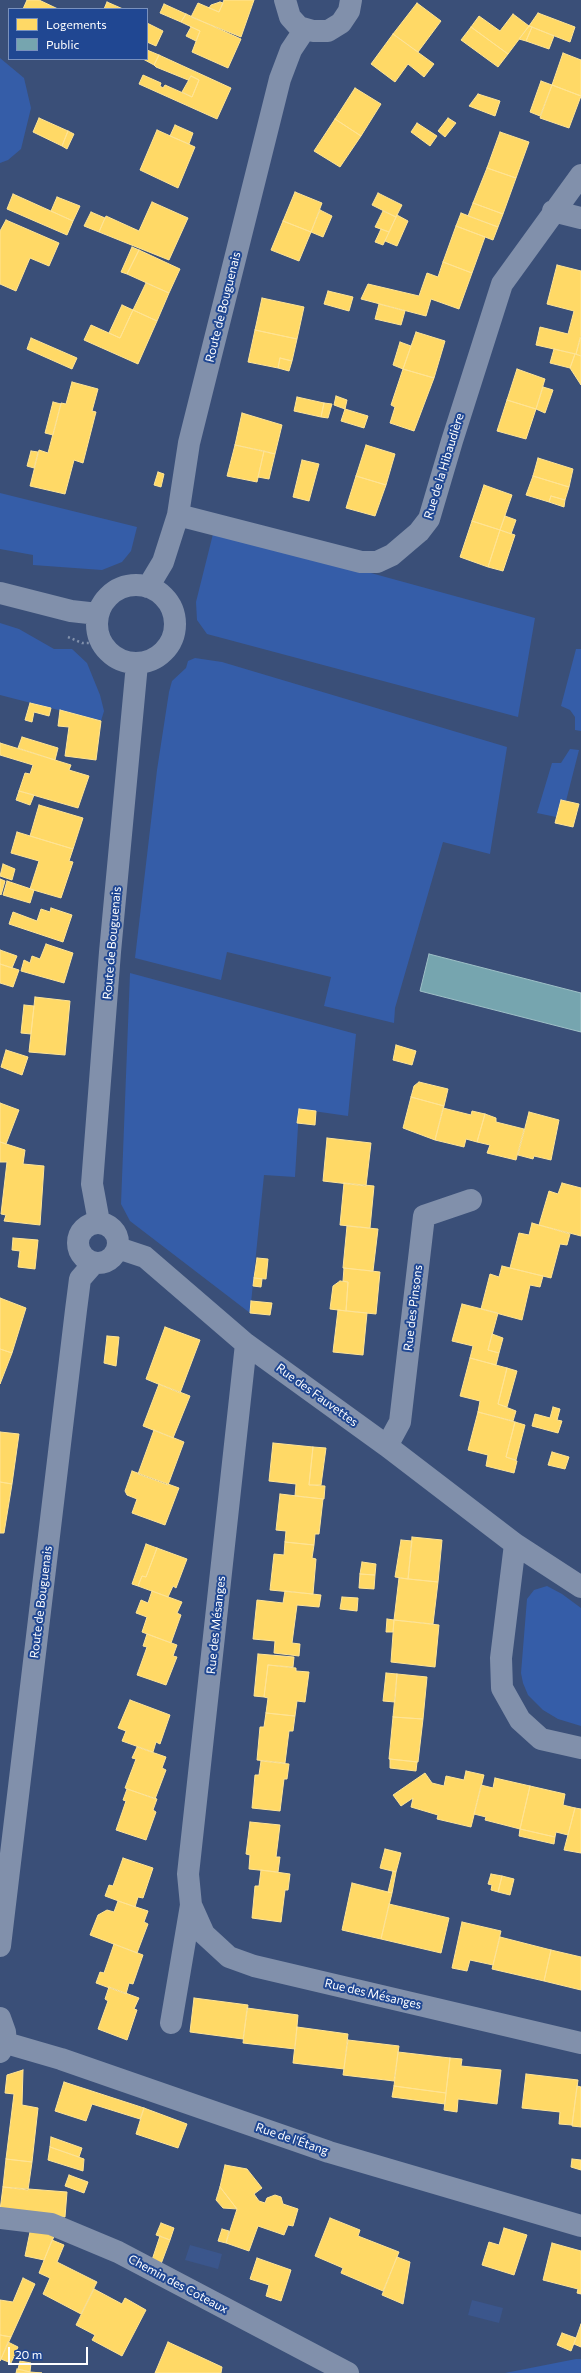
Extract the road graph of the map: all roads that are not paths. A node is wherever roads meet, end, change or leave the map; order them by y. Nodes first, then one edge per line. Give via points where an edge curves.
1 (285, 0) edge
2 (351, 0) edge
3 (305, 29) junction
4 (581, 175) edge
5 (554, 211) junction
6 (581, 218) edge
7 (178, 515) junction
8 (148, 587) junction
9 (0, 593) edge
10 (98, 614) junction
11 (137, 664) junction
12 (471, 1200) dead end
13 (99, 1222) junction
14 (118, 1248) junction
15 (94, 1263) junction
16 (246, 1344) junction
17 (387, 1446) junction
18 (515, 1544) junction
19 (581, 1587) edge
20 (581, 1748) edge
21 (191, 1905) junction
22 (0, 1946) edge
23 (0, 2018) edge
24 (170, 2023) dead end
25 (581, 2043) edge
26 (3, 2048) edge
27 (0, 2218) edge
28 (581, 2226) edge
29 (348, 2373) edge

1 - 3 street via 290,17 299,27
2 - 3 street via 349,11 341,23 328,31
3 - 7 street, Route de Bouguenais via 291,50 280,79 189,442
4 - 5 street, Rue de la Hibaudière
5 - 6 street
5 - 7 street, Rue de la Hibaudière via 502,284 452,441 430,520 420,532 392,555 377,562 361,562
7 - 8 street, Route de Bouguenais via 163,562
8 - 10 street via 127,586 113,592
8 - 11 street via 164,597 172,609 175,621 174,634 164,651 155,658
9 - 10 street via 71,611
10 - 11 street via 97,628 102,643 117,659
11 - 13 street, Route de Bouguenais via 110,952 92,1184
12 - 17 street, Rue des Pinsons via 424,1216 400,1422
13 - 14 street via 110,1226 118,1236
13 - 15 street via 86,1226 78,1237 79,1250 88,1261
14 - 15 street via 112,1259
14 - 16 street, Rue des Fauvettes via 145,1258
15 - 22 street, Route de Bouguenais via 80,1280
16 - 17 street, Rue des Fauvettes
16 - 21 street, Rue des Mésanges via 188,1874
17 - 18 street, Rue des Fauvettes
18 - 19 street, Rue des Fauvettes
18 - 20 street via 501,1658 502,1688 520,1720 541,1739
21 - 24 street, Rue des Mésanges
21 - 25 street, Rue des Mésanges via 204,1934 229,1957 254,1966
23 - 26 street via 5,2032
26 - 28 street, Rue de l'Étang via 61,2059 330,2152
27 - 29 street, Chemin des Coteaux via 51,2224 118,2252

